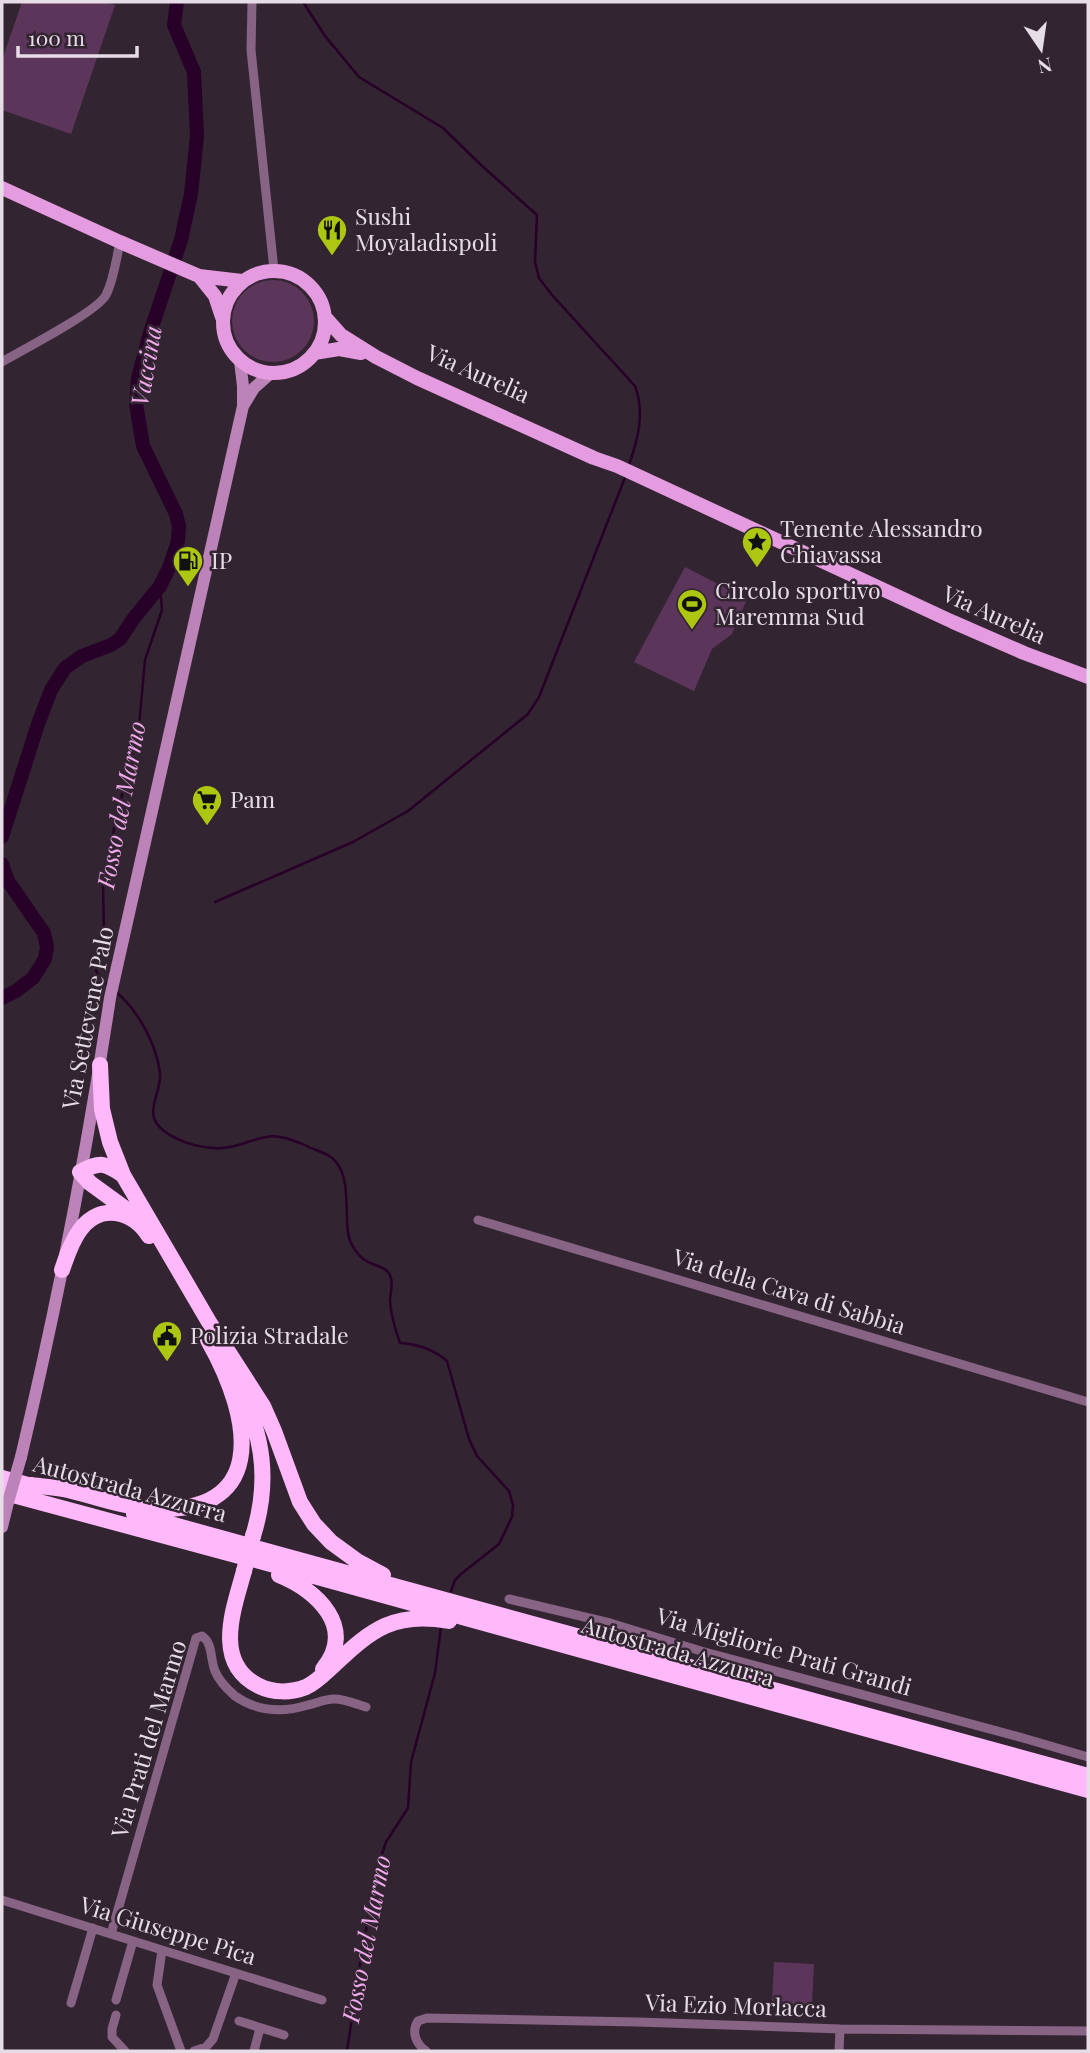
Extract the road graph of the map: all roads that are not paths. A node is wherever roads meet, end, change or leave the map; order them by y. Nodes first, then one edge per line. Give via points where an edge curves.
1 (251, 2) edge
2 (2, 188) edge
3 (120, 243) junction
4 (274, 270) junction
5 (199, 276) junction
6 (242, 281) junction
7 (325, 317) junction
8 (222, 318) junction
9 (314, 353) junction
10 (376, 357) junction
11 (240, 361) junction
12 (2, 362) edge
13 (271, 373) junction
14 (243, 406) junction
15 (1088, 677) edge
16 (100, 1065) junction
17 (80, 1172) junction
18 (123, 1175) junction
19 (478, 1220) dead end
20 (141, 1224) junction
21 (62, 1270) junction
22 (217, 1357) junction
23 (235, 1366) junction
24 (1088, 1402) edge
25 (2, 1478) edge
26 (31, 1485) junction
27 (5, 1497) edge
28 (2, 1527) edge
29 (250, 1557) junction
30 (509, 1599) dead end
31 (447, 1607) junction
32 (553, 1635) junction
33 (366, 1707) dead end
34 (1088, 1757) edge
35 (1088, 1776) edge
36 (1088, 1790) edge
37 (2, 1899) edge
38 (93, 1928) junction
39 (111, 1934) junction
40 (133, 1941) junction
41 (162, 1950) junction
42 (236, 1973) junction
43 (116, 2000) dead end
44 (322, 2000) dead end
45 (71, 2003) dead end
46 (116, 2015) dead end
47 (240, 2021) dead end
48 (260, 2028) junction
49 (840, 2029) junction
50 (1088, 2031) edge
51 (284, 2035) dead end
52 (125, 2051) edge
53 (181, 2051) edge
54 (194, 2051) edge
55 (254, 2051) edge
56 (426, 2051) edge
57 (839, 2051) edge

1 - 4 street via 251,50
2 - 3 main road
3 - 5 main road
3 - 12 street via 102,302
4 - 6 main road
4 - 7 main road via 296,275 314,289
5 - 6 main road
5 - 8 main road via 215,296
6 - 8 main road via 232,291
7 - 9 main road via 325,330
7 - 10 main road, Via Aurelia via 341,335
8 - 11 main road via 229,349
9 - 10 main road, Via Aurelia via 347,349
9 - 13 main road via 295,368
10 - 15 main road, Via Aurelia via 964,627
11 - 13 main road
11 - 14 main road, Via Settevene Palo
13 - 14 main road, Via Settevene Palo
14 - 16 main road, Via Settevene Palo via 114,979
16 - 17 main road, Via Settevene Palo
16 - 18 highway via 102,1109
17 - 18 highway via 105,1165
17 - 20 highway
17 - 21 main road, Via Settevene Palo
18 - 23 highway
19 - 24 street, Via della Cava di Sabbia
20 - 21 highway via 119,1213 96,1217 78,1234
20 - 22 highway
21 - 27 main road, Via Settevene Palo, bridge via 21,1457
22 - 26 highway via 243,1443 236,1476 218,1495 187,1507 155,1509
22 - 29 highway via 250,1411 261,1448 263,1488
23 - 29 highway via 259,1425 267,1460 266,1503
23 - 31 highway via 266,1412 296,1494 317,1528 371,1569
25 - 26 highway, Autostrada Azzurra
26 - 29 highway, Autostrada Azzurra
27 - 28 main road, Via Settevene Palo
27 - 29 highway, Autostrada Azzurra
29 - 29 highway via 301,1585 329,1613 333,1651 311,1679 295,1687 273,1686 251,1676 235,1650 233,1634
29 - 31 highway, Autostrada Azzurra
29 - 31 highway via 230,1623 230,1646 244,1675 268,1690 290,1691 311,1685 382,1627
30 - 34 street, Via Migliorie Prati Grandi
31 - 32 highway via 533,1619
31 - 32 highway via 525,1640
32 - 35 highway, Autostrada Azzurra
32 - 36 highway, Autostrada Azzurra
33 - 39 street, Via Prati del Marmo via 337,1699 282,1711 254,1706 223,1685 214,1670 208,1641 196,1638
37 - 38 street, Via Giuseppe Pica
38 - 39 street, Via Giuseppe Pica
38 - 45 street
39 - 40 street, Via Giuseppe Pica
40 - 41 street, Via Giuseppe Pica
40 - 43 street
41 - 42 street, Via Giuseppe Pica
41 - 53 street via 157,1986
42 - 44 street, Via Giuseppe Pica
42 - 54 street via 213,2039
46 - 52 street via 111,2034
47 - 48 street
48 - 51 street
48 - 55 street
49 - 50 street, Via Ezio Morlacca
49 - 56 street, Via Ezio Morlacca via 427,2018 418,2021 415,2029 416,2041
49 - 57 street

